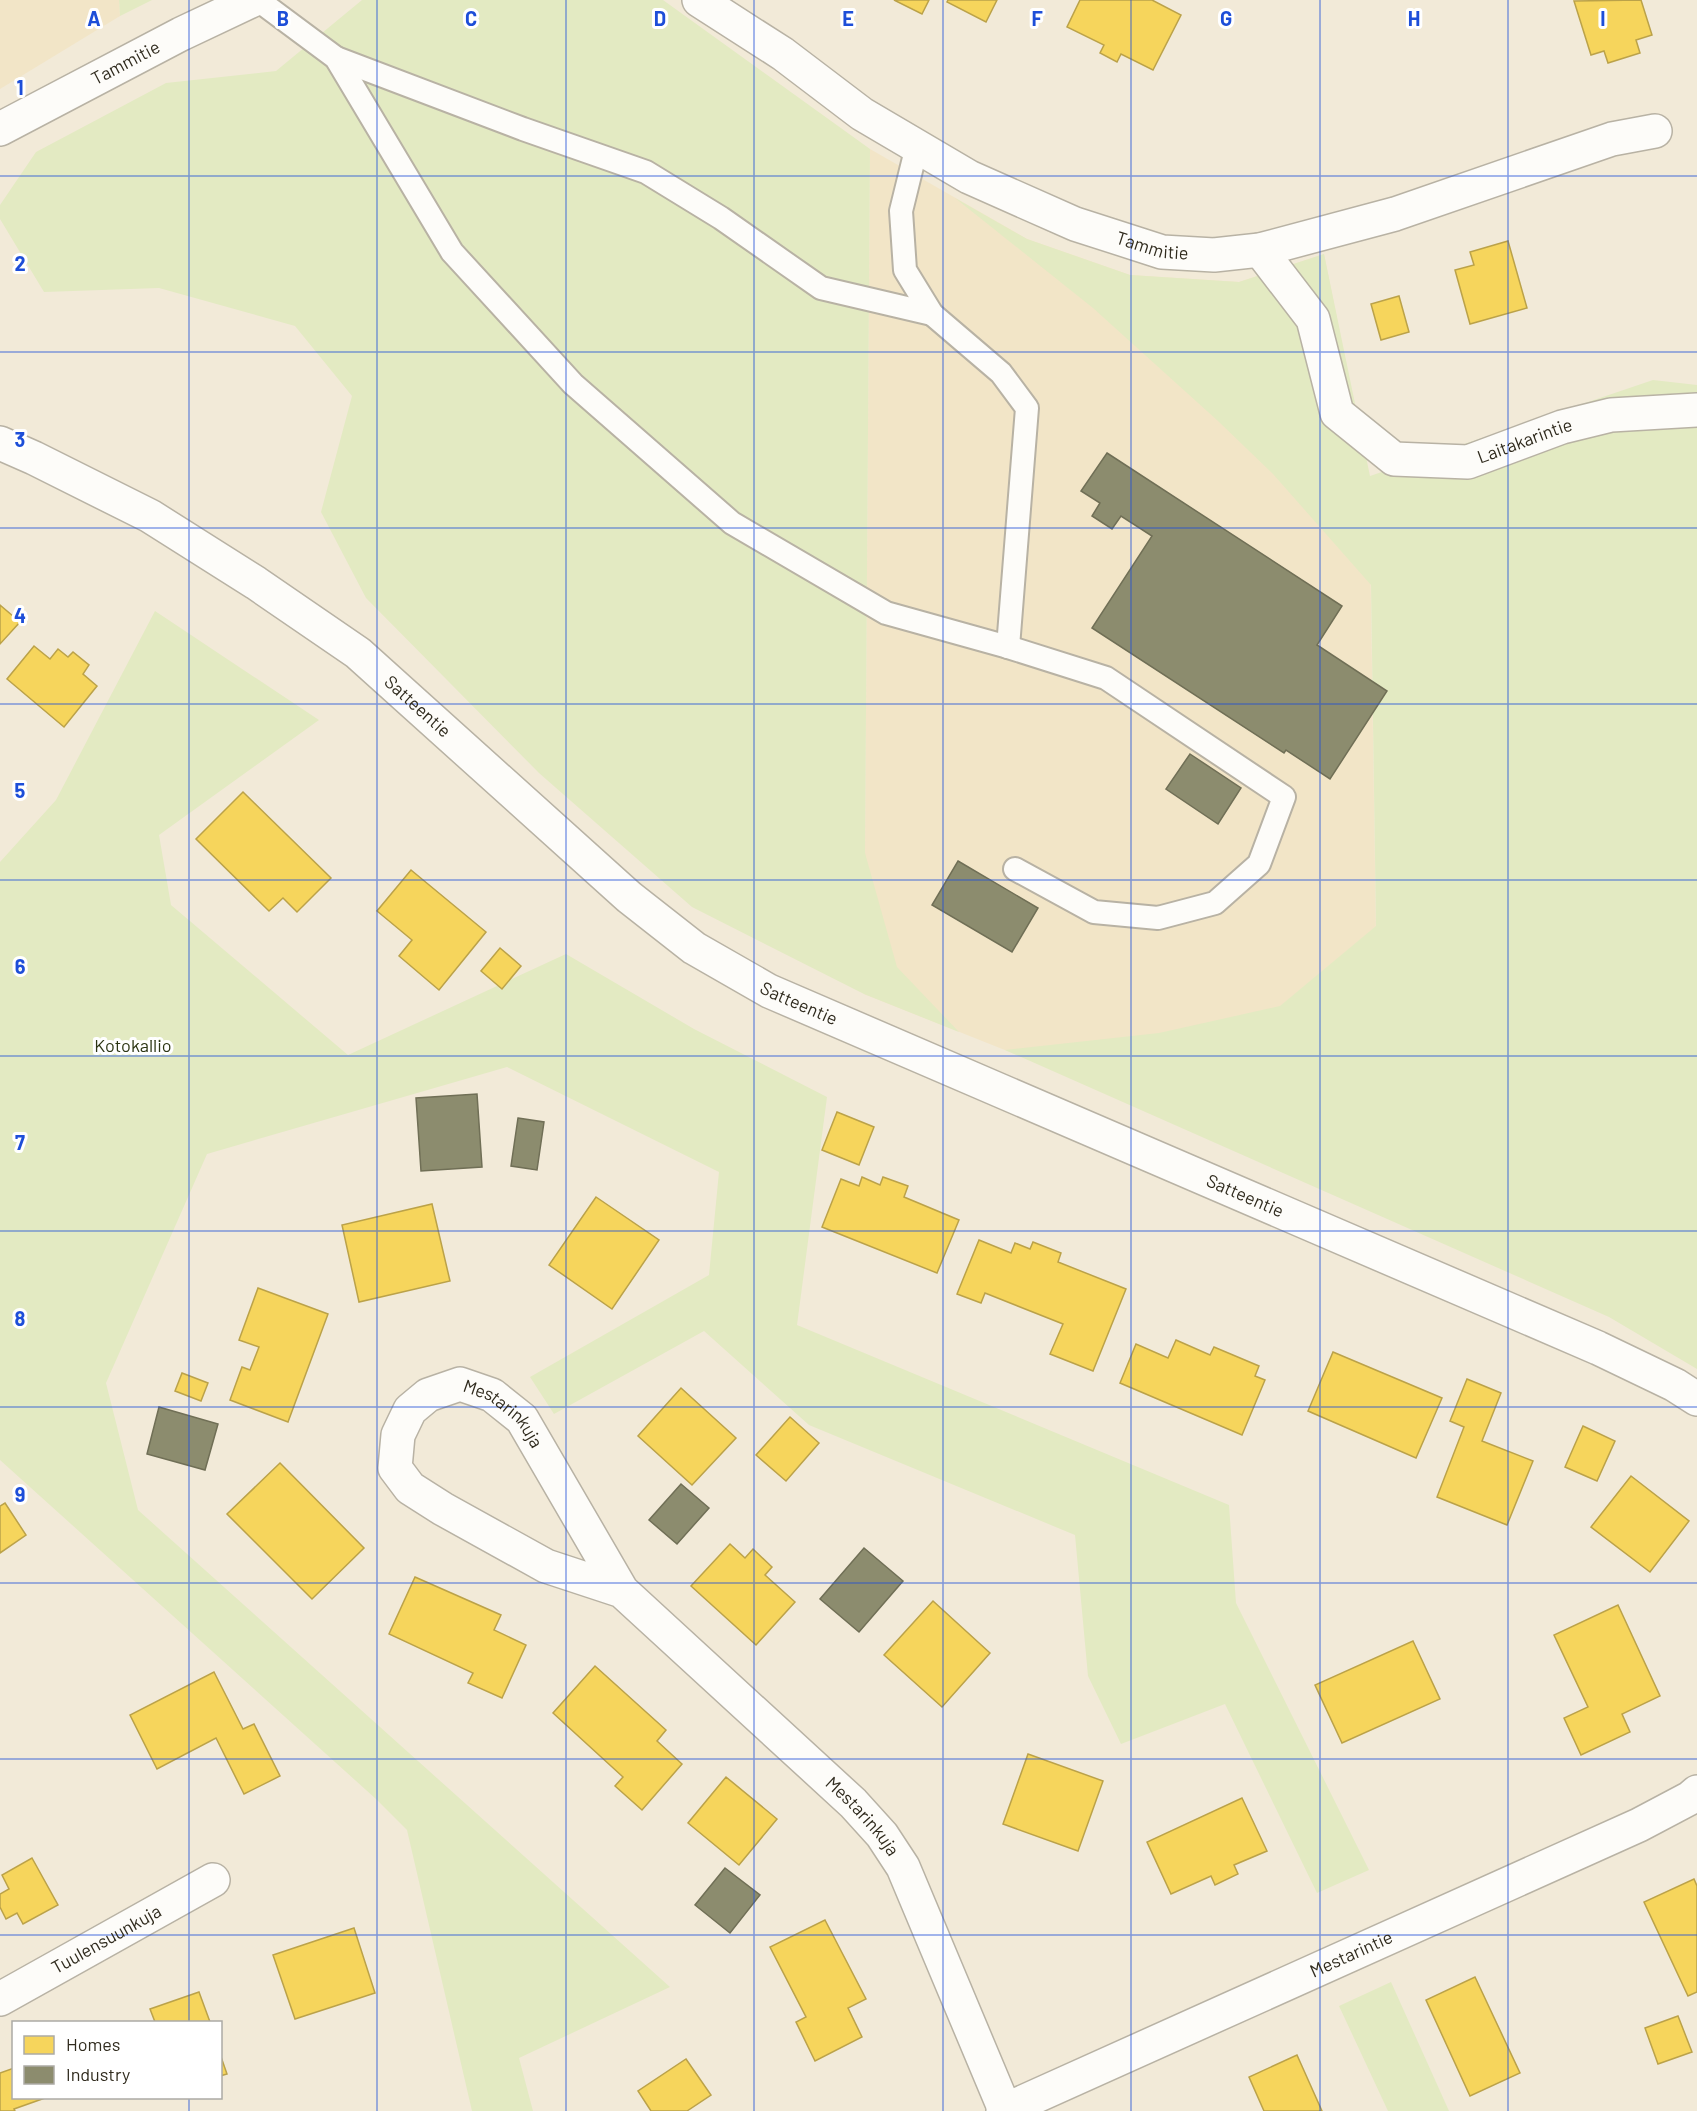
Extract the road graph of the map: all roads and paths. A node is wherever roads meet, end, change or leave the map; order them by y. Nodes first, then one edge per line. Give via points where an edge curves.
1 (253, 0) edge
2 (258, 0) edge
3 (699, 0) edge
4 (336, 58) junction
5 (0, 129) edge
6 (1655, 131) dead end
7 (917, 146) junction
8 (1260, 250) junction
9 (932, 314) junction
10 (1697, 410) edge
11 (0, 443) edge
12 (1008, 647) junction
13 (1015, 869) dead end
14 (1697, 1399) edge
15 (622, 1591) junction
16 (1697, 1792) edge
17 (213, 1880) dead end
18 (0, 1999) edge
19 (1004, 2111) edge

1 - 5 street, Tammitie
2 - 4 lane
3 - 7 street, Tammitie via 783,54 862,114
4 - 9 lane via 646,172 721,218 821,288
4 - 12 lane via 452,252 573,384 732,523 886,613
6 - 8 street, Tammitie via 1612,139 1395,214
7 - 8 street, Tammitie via 969,177 1075,224 1162,252 1214,255
7 - 9 lane via 901,211 905,270
8 - 10 street, Laitakarintie via 1313,320 1337,412 1394,459 1468,462 1562,427 1611,415
9 - 12 lane via 1001,373 1027,408
11 - 14 street, Satteentie via 150,516 358,653 628,897 694,948 769,991 1598,1348
12 - 13 lane via 1106,678 1284,797 1260,864 1215,903 1158,918 1094,912
15 - 15 street, Mestarinkuja via 546,1566 410,1488 395,1468 398,1436 410,1410 428,1395 460,1384 492,1395 522,1419
15 - 19 street, Mestarinkuja via 853,1803 882,1835 903,1867
16 - 19 street, Mestarintie via 1639,1825
17 - 18 street, Tuulensuunkuja

